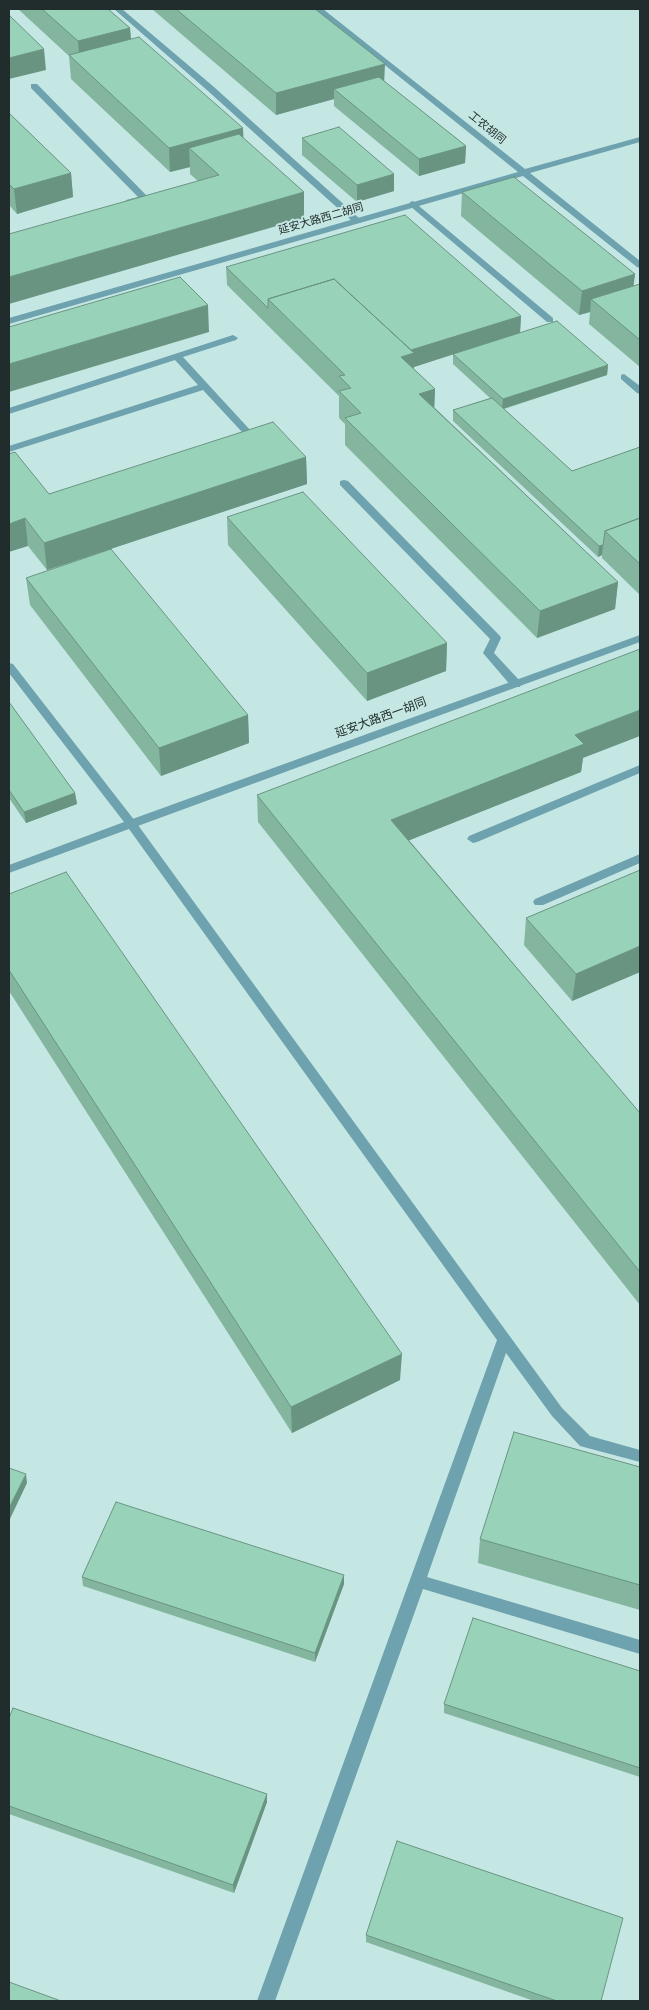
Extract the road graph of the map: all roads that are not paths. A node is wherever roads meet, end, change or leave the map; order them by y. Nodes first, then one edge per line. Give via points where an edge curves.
1 (118, 9) edge
2 (319, 9) edge
3 (34, 86) dead end
4 (640, 139) edge
5 (525, 173) junction
6 (413, 204) junction
7 (117, 205) edge
8 (356, 220) junction
9 (640, 265) edge
10 (550, 320) dead end
11 (9, 321) edge
12 (233, 338) dead end
13 (178, 356) junction
14 (624, 377) dead end
15 (204, 386) junction
16 (640, 391) edge
17 (9, 411) edge
18 (230, 439) edge
19 (9, 449) edge
20 (344, 483) dead end
21 (640, 638) edge
22 (9, 666) edge
23 (516, 684) junction
24 (640, 769) edge
25 (131, 824) junction
26 (473, 839) dead end
27 (640, 858) edge
28 (9, 868) edge
29 (539, 902) dead end
30 (504, 1339) junction
31 (640, 1456) edge
32 (418, 1581) junction
33 (640, 1647) edge
34 (266, 2001) edge

1 - 8 street
2 - 5 street, 工农胡同
3 - 7 street via 144,198
4 - 5 street, 延安大路西二胡同
5 - 6 street, 延安大路西二胡同
5 - 9 street, 工农胡同
6 - 8 street, 延安大路西二胡同
6 - 10 street
8 - 11 street, 延安大路西二胡同
12 - 13 street
13 - 15 street
13 - 17 street
14 - 16 street
15 - 18 street via 248,433
15 - 19 street
20 - 23 street via 496,638 488,653
21 - 23 street, 延安大路西一胡同
22 - 25 street
23 - 25 street, 延安大路西一胡同
24 - 26 street
25 - 28 street, 延安大路西一胡同
25 - 30 street
27 - 29 street
30 - 31 street via 557,1412 585,1440
30 - 32 street
32 - 33 street
32 - 34 street

